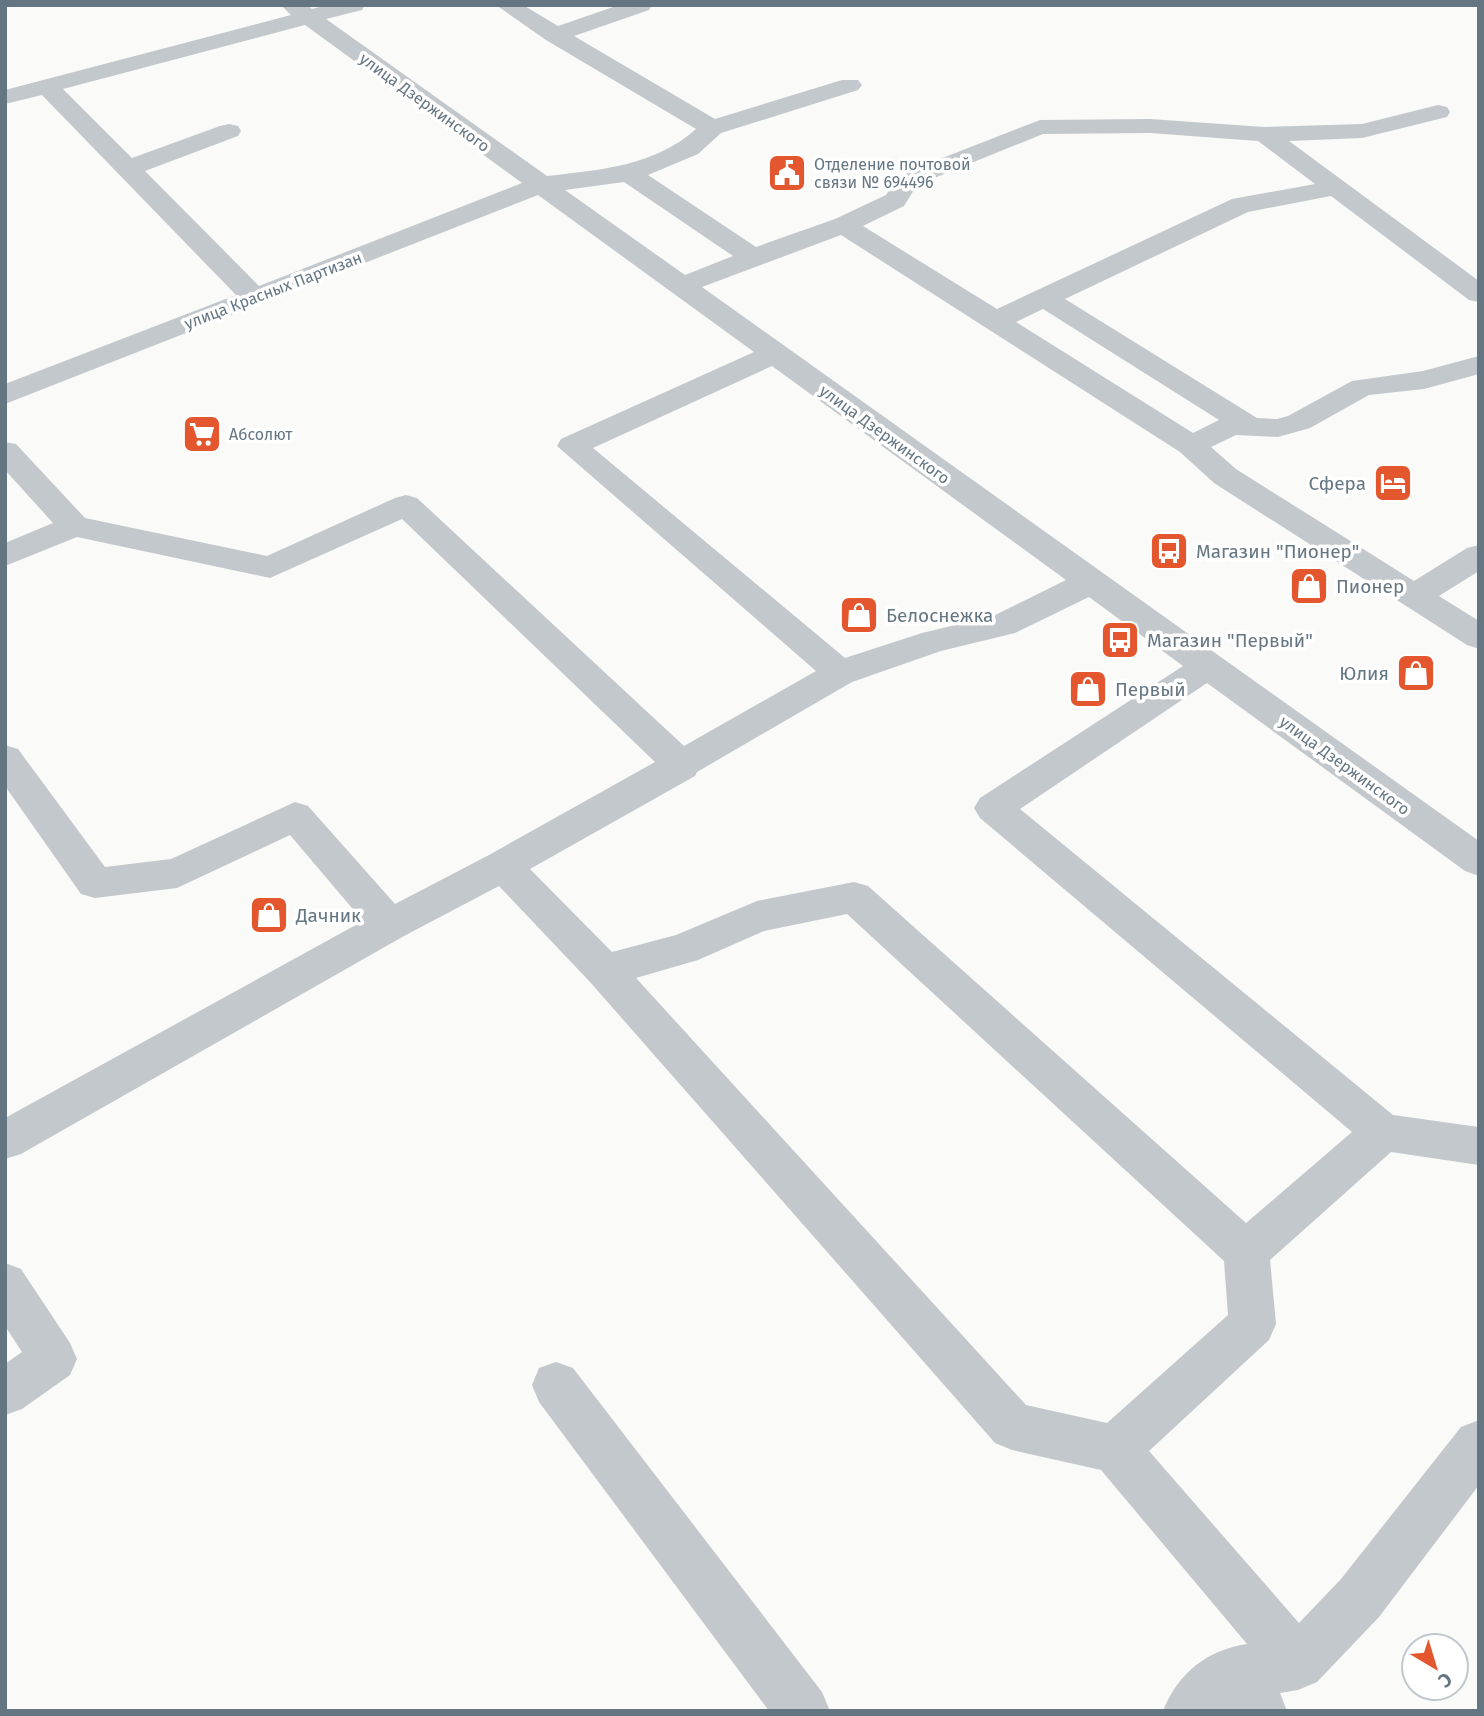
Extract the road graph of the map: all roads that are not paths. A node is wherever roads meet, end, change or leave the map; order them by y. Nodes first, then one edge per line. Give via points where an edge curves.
1 (354, 5) edge
2 (507, 5) edge
3 (641, 5) edge
4 (301, 11) edge
5 (554, 35) junction
6 (850, 85) dead end
7 (47, 86) junction
8 (5, 97) edge
9 (1438, 112) dead end
10 (712, 128) junction
11 (229, 131) dead end
12 (1264, 134) junction
13 (130, 168) junction
14 (629, 174) junction
15 (540, 185) junction
16 (1334, 188) junction
17 (844, 225) junction
18 (753, 257) junction
19 (681, 286) junction
20 (1479, 294) edge
21 (254, 297) junction
22 (1044, 298) junction
23 (995, 321) junction
24 (774, 354) junction
25 (1479, 365) edge
26 (5, 395) edge
27 (1250, 427) junction
28 (1191, 445) junction
29 (5, 451) edge
30 (74, 526) junction
31 (5, 555) edge
32 (1479, 556) edge
33 (1091, 582) junction
34 (1414, 596) junction
35 (1479, 637) edge
36 (1208, 666) junction
37 (841, 673) junction
38 (5, 758) edge
39 (682, 766) junction
40 (1479, 861) edge
41 (503, 866) junction
42 (390, 925) junction
43 (604, 970) junction
44 (1383, 1132) junction
45 (5, 1140) edge
46 (1479, 1146) edge
47 (1245, 1252) junction
48 (5, 1284) edge
49 (556, 1385) dead end
50 (5, 1392) edge
51 (1115, 1449) junction
52 (1475, 1453) edge
53 (1298, 1663) junction
54 (1244, 1693) edge
55 (803, 1711) edge
56 (1190, 1711) edge

1 - 4 street
2 - 5 street
3 - 5 street
4 - 7 street
4 - 15 street, улица Дзержинского
5 - 10 street
6 - 10 street
7 - 8 street
7 - 13 street
9 - 12 street via 1362,131
10 - 14 street, улица Красных Партизан via 689,149
11 - 13 street
12 - 16 street
12 - 17 street via 1150,126 1040,127 908,180 895,200
13 - 21 street
14 - 15 street, улица Красных Партизан
14 - 18 street
15 - 19 street, улица Дзержинского
15 - 21 street, улица Красных Партизан
16 - 20 street
16 - 22 street via 1241,205
17 - 18 street
17 - 23 street
18 - 19 street
19 - 24 street, улица Дзержинского
21 - 26 street, улица Красных Партизан
22 - 23 street
22 - 27 street
23 - 28 street
24 - 33 street, улица Дзержинского
24 - 37 street via 572,446
25 - 27 street via 1424,380 1362,387 1299,422 1278,428
27 - 28 street via 1231,426
28 - 34 street via 1225,476
29 - 30 street
30 - 31 street
30 - 39 street via 270,567 406,505
32 - 34 street
33 - 36 street, улица Дзержинского
33 - 37 street via 1003,625
34 - 35 street
36 - 40 street, улица Дзержинского
36 - 44 street via 993,808
37 - 39 street
38 - 42 street via 95,883 177,873 295,817
39 - 41 street
41 - 42 street
41 - 43 street
42 - 45 street
43 - 47 street via 684,949 757,917 854,897
43 - 51 street via 1012,1426
44 - 46 street
44 - 47 street
47 - 51 street via 1252,1324
48 - 50 street via 53,1359
49 - 55 street
51 - 53 street
52 - 53 street via 1360,1598
53 - 54 street
54 - 56 street

